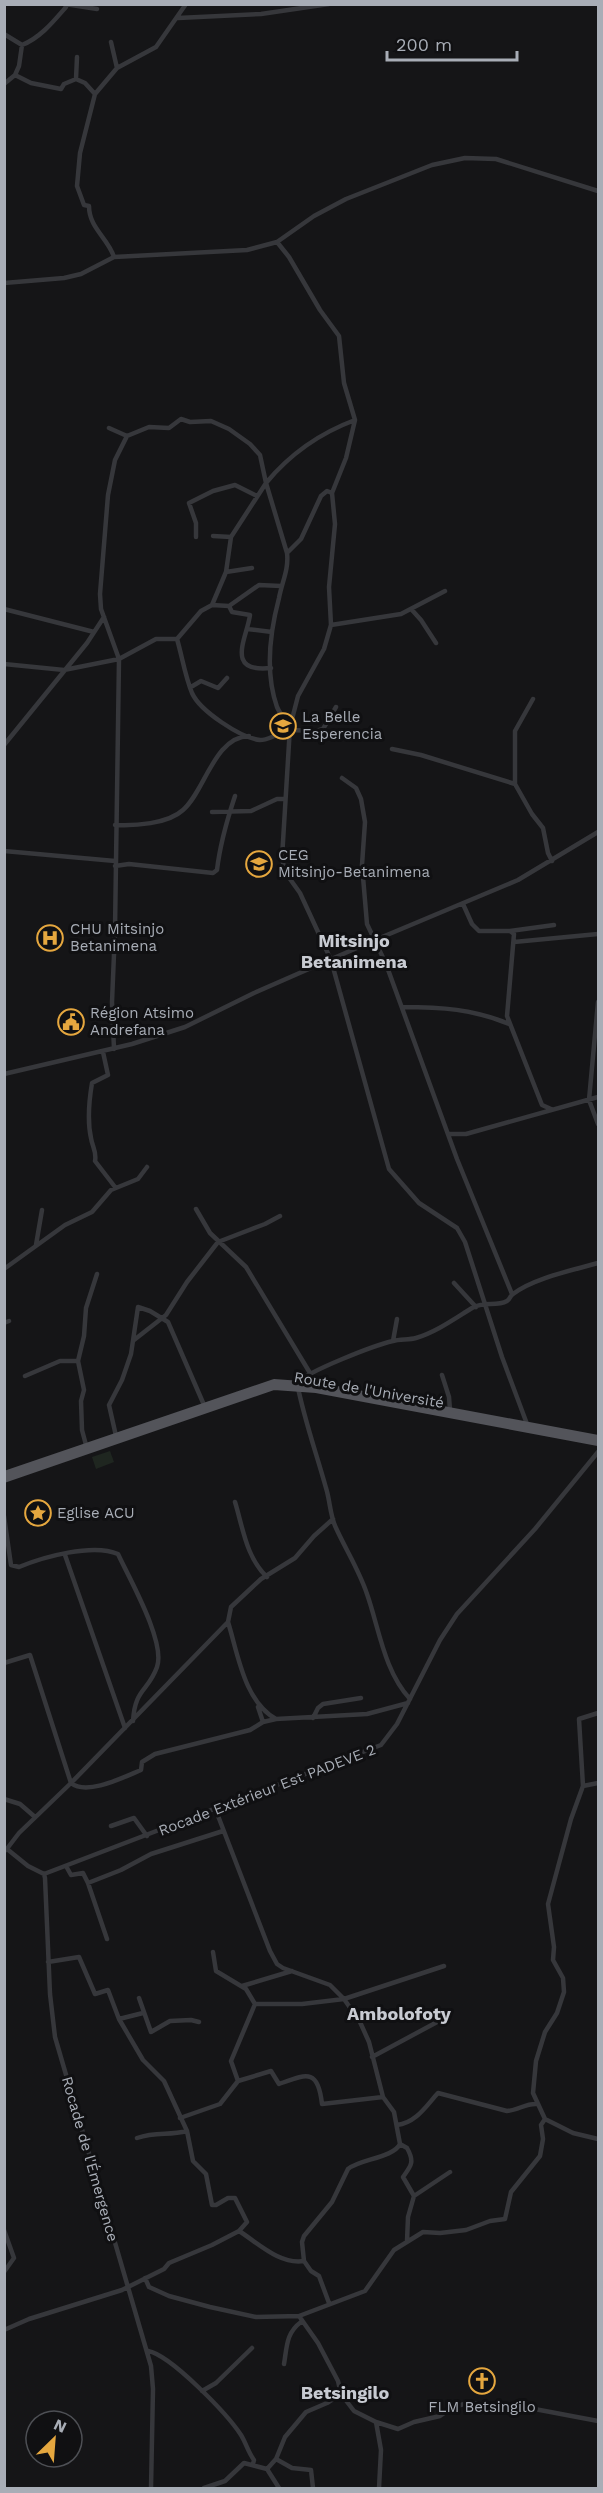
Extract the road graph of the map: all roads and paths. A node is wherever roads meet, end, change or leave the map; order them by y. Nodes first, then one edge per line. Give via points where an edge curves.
1 (65, 4) edge
2 (186, 4) edge
3 (329, 4) edge
4 (97, 9) dead end
5 (178, 18) junction
6 (4, 34) edge
7 (111, 42) dead end
8 (22, 45) junction
9 (78, 57) dead end
10 (117, 68) junction
11 (15, 75) junction
12 (76, 79) junction
13 (4, 84) edge
14 (95, 94) junction
15 (598, 191) edge
16 (276, 242) junction
17 (114, 257) junction
18 (4, 283) edge
19 (355, 420) junction
20 (109, 428) dead end
21 (127, 436) junction
22 (266, 483) junction
23 (332, 493) junction
24 (257, 496) junction
25 (213, 536) dead end
26 (196, 537) dead end
27 (231, 537) junction
28 (287, 553) junction
29 (252, 568) dead end
30 (226, 572) junction
31 (281, 586) junction
32 (445, 591) dead end
33 (212, 605) junction
34 (229, 606) junction
35 (4, 609) edge
36 (412, 610) junction
37 (104, 617) junction
38 (331, 625) junction
39 (247, 629) junction
40 (94, 632) junction
41 (272, 632) junction
42 (177, 639) junction
43 (436, 643) dead end
44 (119, 659) junction
45 (4, 664) edge
46 (271, 668) junction
47 (64, 670) junction
48 (227, 678) dead end
49 (191, 687) junction
50 (533, 699) dead end
51 (336, 707) dead end
52 (290, 728) junction
53 (249, 736) junction
54 (4, 745) edge
55 (392, 749) dead end
56 (342, 778) dead end
57 (515, 784) junction
58 (235, 796) dead end
59 (285, 799) junction
60 (212, 812) dead end
61 (230, 812) junction
62 (115, 825) junction
63 (598, 832) edge
64 (4, 851) edge
65 (552, 861) junction
66 (115, 863) junction
67 (463, 904) junction
68 (554, 925) dead end
69 (510, 931) junction
70 (598, 934) edge
71 (375, 940) junction
72 (514, 942) junction
73 (331, 960) junction
74 (598, 1002) edge
75 (402, 1007) junction
76 (509, 1024) junction
77 (114, 1049) junction
78 (103, 1052) junction
79 (4, 1074) edge
80 (598, 1097) edge
81 (589, 1100) junction
82 (551, 1109) junction
83 (598, 1124) edge
84 (448, 1134) junction
85 (147, 1167) dead end
86 (115, 1187) junction
87 (196, 1209) dead end
88 (42, 1210) dead end
89 (280, 1216) dead end
90 (218, 1242) junction
91 (36, 1245) junction
92 (598, 1263) edge
93 (4, 1269) edge
94 (97, 1274) dead end
95 (454, 1283) dead end
96 (512, 1294) junction
97 (485, 1302) junction
98 (476, 1306) junction
99 (162, 1318) junction
100 (397, 1319) dead end
101 (134, 1340) junction
102 (393, 1341) junction
103 (78, 1361) junction
104 (310, 1373) junction
105 (442, 1375) dead end
106 (25, 1376) dead end
107 (298, 1385) junction
108 (341, 1393) junction
109 (204, 1405) junction
110 (450, 1410) junction
111 (527, 1424) junction
112 (116, 1436) junction
113 (598, 1438) edge
114 (598, 1443) edge
115 (86, 1445) junction
116 (598, 1452) edge
117 (4, 1474) edge
118 (4, 1480) edge
119 (235, 1502) dead end
120 (4, 1516) edge
121 (333, 1519) junction
122 (65, 1555) junction
123 (267, 1577) junction
124 (228, 1622) junction
125 (4, 1663) edge
126 (361, 1698) dead end
127 (409, 1701) junction
128 (256, 1702) junction
129 (598, 1713) edge
130 (313, 1718) junction
131 (276, 1719) junction
132 (133, 1720) junction
133 (263, 1722) junction
134 (125, 1728) junction
135 (71, 1783) junction
136 (598, 1783) edge
137 (583, 1786) junction
138 (4, 1799) edge
139 (215, 1808) junction
140 (36, 1817) junction
141 (111, 1826) dead end
142 (223, 1831) junction
143 (147, 1836) junction
144 (6, 1850) edge
145 (66, 1866) junction
146 (44, 1874) junction
147 (88, 1883) junction
148 (107, 1939) dead end
149 (213, 1952) dead end
150 (48, 1962) junction
151 (444, 1966) dead end
152 (292, 1971) junction
153 (242, 1986) junction
154 (140, 1998) dead end
155 (344, 1999) junction
156 (255, 2004) junction
157 (143, 2013) junction
158 (119, 2019) junction
159 (439, 2021) dead end
160 (199, 2022) dead end
161 (372, 2057) junction
162 (238, 2081) junction
163 (383, 2097) junction
164 (537, 2104) junction
165 (180, 2118) junction
166 (545, 2119) junction
167 (397, 2125) junction
168 (187, 2131) junction
169 (137, 2138) dead end
170 (598, 2139) edge
171 (400, 2144) junction
172 (450, 2172) dead end
173 (414, 2196) junction
174 (4, 2230) edge
175 (239, 2231) junction
176 (407, 2241) junction
177 (304, 2261) junction
178 (4, 2272) edge
179 (144, 2278) junction
180 (128, 2287) junction
181 (329, 2303) junction
182 (298, 2316) junction
183 (301, 2322) junction
184 (4, 2330) edge
185 (252, 2348) dead end
186 (148, 2351) junction
187 (284, 2364) dead end
188 (202, 2391) junction
189 (341, 2394) junction
190 (598, 2421) edge
191 (376, 2422) junction
192 (276, 2459) junction
193 (253, 2464) junction
194 (267, 2469) junction
195 (151, 2488) edge
196 (204, 2488) edge
197 (279, 2488) edge
198 (313, 2488) edge
199 (380, 2488) edge

1 - 4 street
1 - 8 street via 34,40
2 - 5 street
3 - 5 street via 261,14
5 - 10 street via 156,47
6 - 8 street
7 - 10 street
8 - 11 street
9 - 12 street
10 - 14 street
11 - 12 street via 61,89
11 - 13 street
12 - 14 street
14 - 17 street via 76,186
15 - 16 street via 496,159 465,158 432,165 346,199
16 - 17 street via 247,250
16 - 19 street via 339,336 344,383
17 - 18 street via 81,274
19 - 22 street via 296,452
19 - 23 street
20 - 21 street
21 - 22 street via 149,427 169,428 181,419 211,421 230,429 260,455
21 - 37 street via 115,460 108,495 100,594
22 - 24 street
22 - 28 street
23 - 28 street via 327,491 321,496 302,539
23 - 38 street via 335,524 328,587
24 - 26 street via 235,485 189,503
24 - 27 street
25 - 27 street
27 - 30 street
28 - 31 street via 288,565
29 - 30 street
30 - 33 street
31 - 34 street via 259,585
31 - 41 street
32 - 36 street
33 - 34 street
33 - 42 street via 201,611
34 - 39 street via 232,612 250,615
35 - 40 street
36 - 38 street
36 - 43 street
37 - 40 street
37 - 44 street
38 - 52 street via 324,649 298,696
39 - 41 street
39 - 46 street via 240,649 245,661 256,669
40 - 47 street
41 - 46 street
42 - 44 street via 156,639
42 - 49 street
44 - 47 street
44 - 62 street
45 - 47 street
46 - 52 street via 278,709
47 - 54 street
48 - 49 street via 218,688 201,681
49 - 53 street via 208,711
50 - 57 street via 514,731
51 - 52 street via 323,729
52 - 53 street via 272,738
52 - 59 street
53 - 62 street via 235,739 213,761 181,812 146,824
55 - 57 street
56 - 71 street via 356,788 361,799 367,924
57 - 65 street via 543,828
58 - 61 street
59 - 61 street via 251,811
59 - 73 street via 285,872 300,893
60 - 61 street
61 - 66 street via 220,842 217,870 213,873
62 - 66 street
63 - 65 street
64 - 66 street
65 - 67 street
66 - 77 street
67 - 69 street via 479,931
67 - 71 street
68 - 69 street
69 - 72 street
70 - 72 street
71 - 73 street
71 - 75 street
72 - 76 street
73 - 77 street via 185,1027
73 - 97 street via 389,1169 419,1203 457,1228 472,1258
74 - 81 street
75 - 76 street via 444,1007 475,1012
75 - 84 street
76 - 82 street via 542,1105
77 - 78 street
78 - 79 street
78 - 86 street via 108,1075 92,1083 88,1101 90,1127 95,1161
80 - 81 street
81 - 82 street
81 - 83 street
82 - 84 street via 466,1134
84 - 96 street
85 - 86 street via 138,1179
86 - 91 street via 92,1212
87 - 90 street
88 - 91 street
89 - 90 street
90 - 99 street
90 - 104 street via 246,1267
91 - 93 street
92 - 96 street
94 - 103 street via 86,1308
95 - 98 street
96 - 97 street via 508,1300
97 - 98 street
97 - 111 street
98 - 102 street via 424,1335
99 - 101 street
99 - 101 street via 138,1307
99 - 109 street via 168,1322
100 - 102 street
101 - 112 street via 123,1380 109,1405
102 - 104 street
103 - 106 street via 60,1361
103 - 115 street via 84,1390 82,1430
104 - 107 street
105 - 110 street
107 - 108 main road, Route de l'Université
107 - 109 main road, Route de l'Université via 265,1383
107 - 118 main road, Route de l'Université via 266,1388
107 - 121 street
108 - 110 main road, Route de l'Université
108 - 114 main road, Route de l'Université
109 - 112 main road, Route de l'Université
110 - 111 main road, Route de l'Université
111 - 113 main road, Route de l'Université
112 - 115 main road, Route de l'Université
115 - 117 main road, Route de l'Université
116 - 127 street, Rocade Extérieur Est PADEVE 2 via 535,1529 457,1614
119 - 123 street via 240,1530 260,1571
120 - 122 street via 11,1565 19,1567
121 - 123 street via 295,1558
121 - 127 street via 367,1594 393,1672
122 - 132 street via 103,1549 118,1554 148,1615 159,1659 153,1675 137,1695
122 - 134 street
123 - 124 street via 231,1607
124 - 128 street
124 - 132 street
125 - 135 street via 30,1655
126 - 130 street via 323,1704
127 - 130 street via 367,1714
127 - 139 street, Rocade Extérieur Est PADEVE 2 via 381,1745
128 - 131 street
128 - 133 street
129 - 137 street via 579,1719
130 - 131 street
131 - 133 street
132 - 134 street
133 - 135 street via 250,1730 155,1754 142,1762 141,1770 115,1781 80,1788
134 - 135 street
135 - 140 street
136 - 137 street
137 - 164 street via 548,1904 553,1960 563,1978 564,1992 536,2061 533,2093
138 - 140 street via 20,1804
139 - 142 street
139 - 143 street, Rocade Extérieur Est PADEVE 2
140 - 144 street
141 - 143 street via 134,1818
142 - 147 street via 152,1854
142 - 152 street via 270,1951 277,1964
143 - 145 street, Rocade Extérieur Est PADEVE 2
144 - 146 street
145 - 146 street, Rocade Extérieur Est PADEVE 2
145 - 147 street via 71,1875 83,1873
146 - 150 street, Rocade de l'Émergence
147 - 148 street
149 - 153 street via 216,1971
150 - 158 street via 79,1957 95,1994 108,1990
150 - 180 street, Rocade de l'Émergence via 55,2037
151 - 155 street
152 - 153 street
152 - 155 street via 330,1985
153 - 156 street
154 - 157 street
155 - 156 street
155 - 161 street via 366,2032
156 - 162 street via 231,2061
157 - 158 street
157 - 160 street via 151,2032 170,2021
158 - 165 street via 142,2060 164,2081
159 - 161 street
161 - 163 street
162 - 163 street via 271,2071 279,2084 306,2075 315,2079 321,2089 322,2104
162 - 165 street via 220,2104
163 - 167 street via 394,2112
164 - 166 street
164 - 167 street via 528,2103 516,2111 507,2111 438,2093 413,2120
165 - 168 street
166 - 170 street via 573,2133
166 - 176 street via 541,2125 540,2156 511,2192 505,2219 466,2230 423,2232
167 - 171 street
168 - 169 street via 171,2136 153,2132
168 - 175 street via 193,2161 206,2174 212,2205 235,2198 247,2222
171 - 173 street via 409,2152 411,2168 403,2177
171 - 177 street via 398,2149 348,2169 332,2202 304,2236
172 - 173 street
173 - 176 street
174 - 178 street via 14,2258
175 - 177 street via 279,2257
175 - 179 street
176 - 181 street via 394,2250 365,2291
177 - 181 street via 319,2276
179 - 180 street
179 - 182 street via 149,2288 210,2307 256,2317
180 - 184 street
180 - 186 street, Rocade de l'Émergence
181 - 182 street
182 - 183 street
183 - 187 street via 288,2336
183 - 189 street via 318,2343
185 - 188 street via 216,2383
186 - 188 street via 171,2363
186 - 195 street, Rocade de l'Émergence via 153,2389
188 - 193 street via 242,2437
189 - 191 street via 354,2411
189 - 192 street via 306,2412 285,2436
190 - 191 street via 524,2407 468,2403 398,2429
191 - 199 street via 381,2450
192 - 194 street
192 - 198 street via 292,2468 310,2470
193 - 194 street
193 - 196 street via 244,2463 225,2481
194 - 197 street

